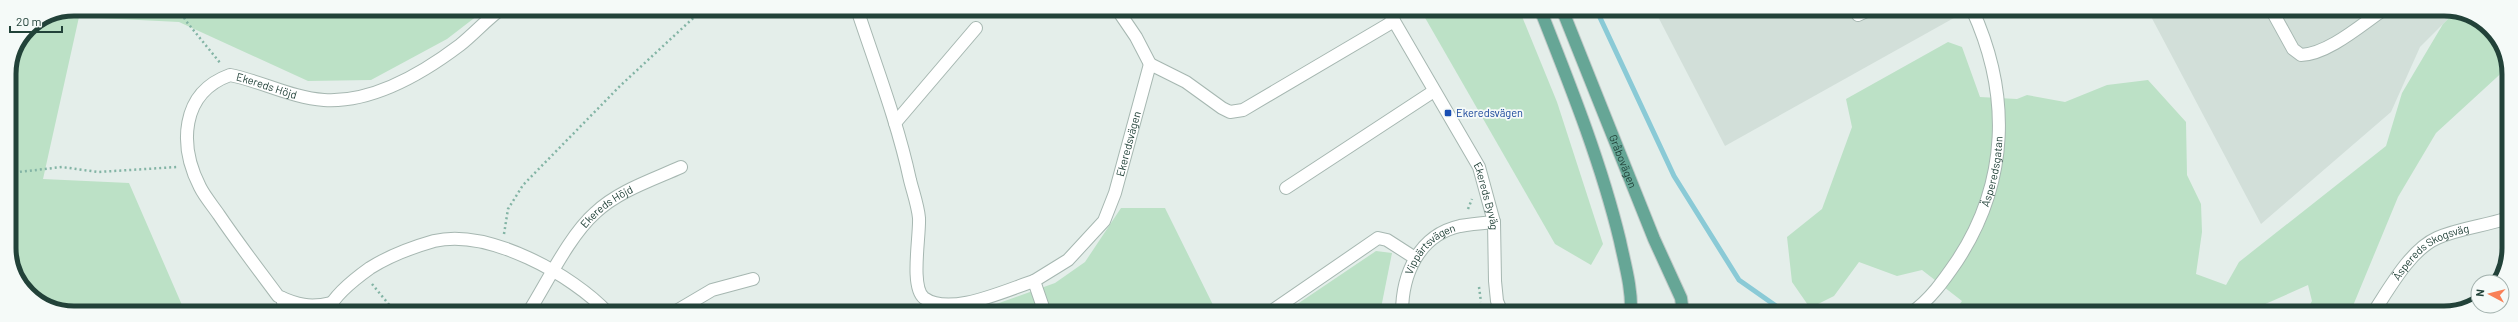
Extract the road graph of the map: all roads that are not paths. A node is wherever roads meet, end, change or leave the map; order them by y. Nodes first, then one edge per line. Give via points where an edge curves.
1 (491, 16) edge
2 (859, 16) edge
3 (1122, 16) edge
4 (1391, 16) edge
5 (1543, 16) edge
6 (1565, 16) edge
7 (1975, 16) edge
8 (2274, 16) edge
9 (2374, 16) edge
10 (1394, 20) junction
11 (976, 28) dead end
12 (1150, 64) junction
13 (1434, 91) junction
14 (895, 123) junction
15 (681, 167) dead end
16 (1286, 188) dead end
17 (2502, 220) edge
18 (1494, 222) junction
19 (1415, 258) junction
20 (554, 271) junction
21 (753, 279) dead end
22 (1034, 281) junction
23 (282, 298) junction
24 (284, 306) edge
25 (306, 306) edge
26 (331, 306) edge
27 (532, 306) edge
28 (602, 306) edge
29 (685, 306) edge
30 (1043, 306) edge
31 (1279, 306) edge
32 (1402, 306) edge
33 (1499, 306) edge
34 (1631, 306) edge
35 (1682, 306) edge
36 (1919, 306) edge
37 (2378, 306) edge

1 - 23 street, Ekereds Höjd via 461,44 424,70 403,81 360,96 324,100 230,75 216,80 195,102 186,135 192,166 200,188 235,239
2 - 14 street, Ekeredsvägen
3 - 12 street
4 - 10 street, Ekereds Byväg
5 - 34 main road via 1580,110 1613,215 1630,286
6 - 35 main road, Gråbovägen via 1654,239 1681,298
7 - 36 street, Äsperedsgatan via 1983,32 1997,83 2000,128 1998,156 1980,222 1930,296
8 - 9 street via 2293,49 2301,55 2312,55 2327,48
10 - 12 street via 1243,110 1235,112 1222,108 1186,82
10 - 13 street, Ekereds Byväg
11 - 14 street
12 - 22 street, Ekeredsvägen via 1115,193 1104,221 1068,260
13 - 16 street
13 - 18 street, Ekereds Byväg via 1479,167
14 - 22 street, Ekeredsvägen via 919,218 917,279 922,297 936,305 955,305
15 - 20 street, Ekereds Höjd via 624,193 594,213
17 - 37 street, Äspereds Skogsväg via 2436,238 2423,247 2398,275
18 - 19 street, Vippärtsvägen via 1460,226 1440,234 1427,243
18 - 33 street, Ekereds Byväg via 1495,281
19 - 31 street via 1387,240 1378,238
19 - 32 street, Vippärtsvägen via 1404,282
20 - 26 street, Ekereds Höjd via 502,246 436,241 384,259 363,273
20 - 27 street, Ekereds Höjd
20 - 28 street, Ekereds Höjd
21 - 29 street via 712,290
22 - 30 street
23 - 24 street, Ekereds Höjd
23 - 25 street, Ekereds Höjd

